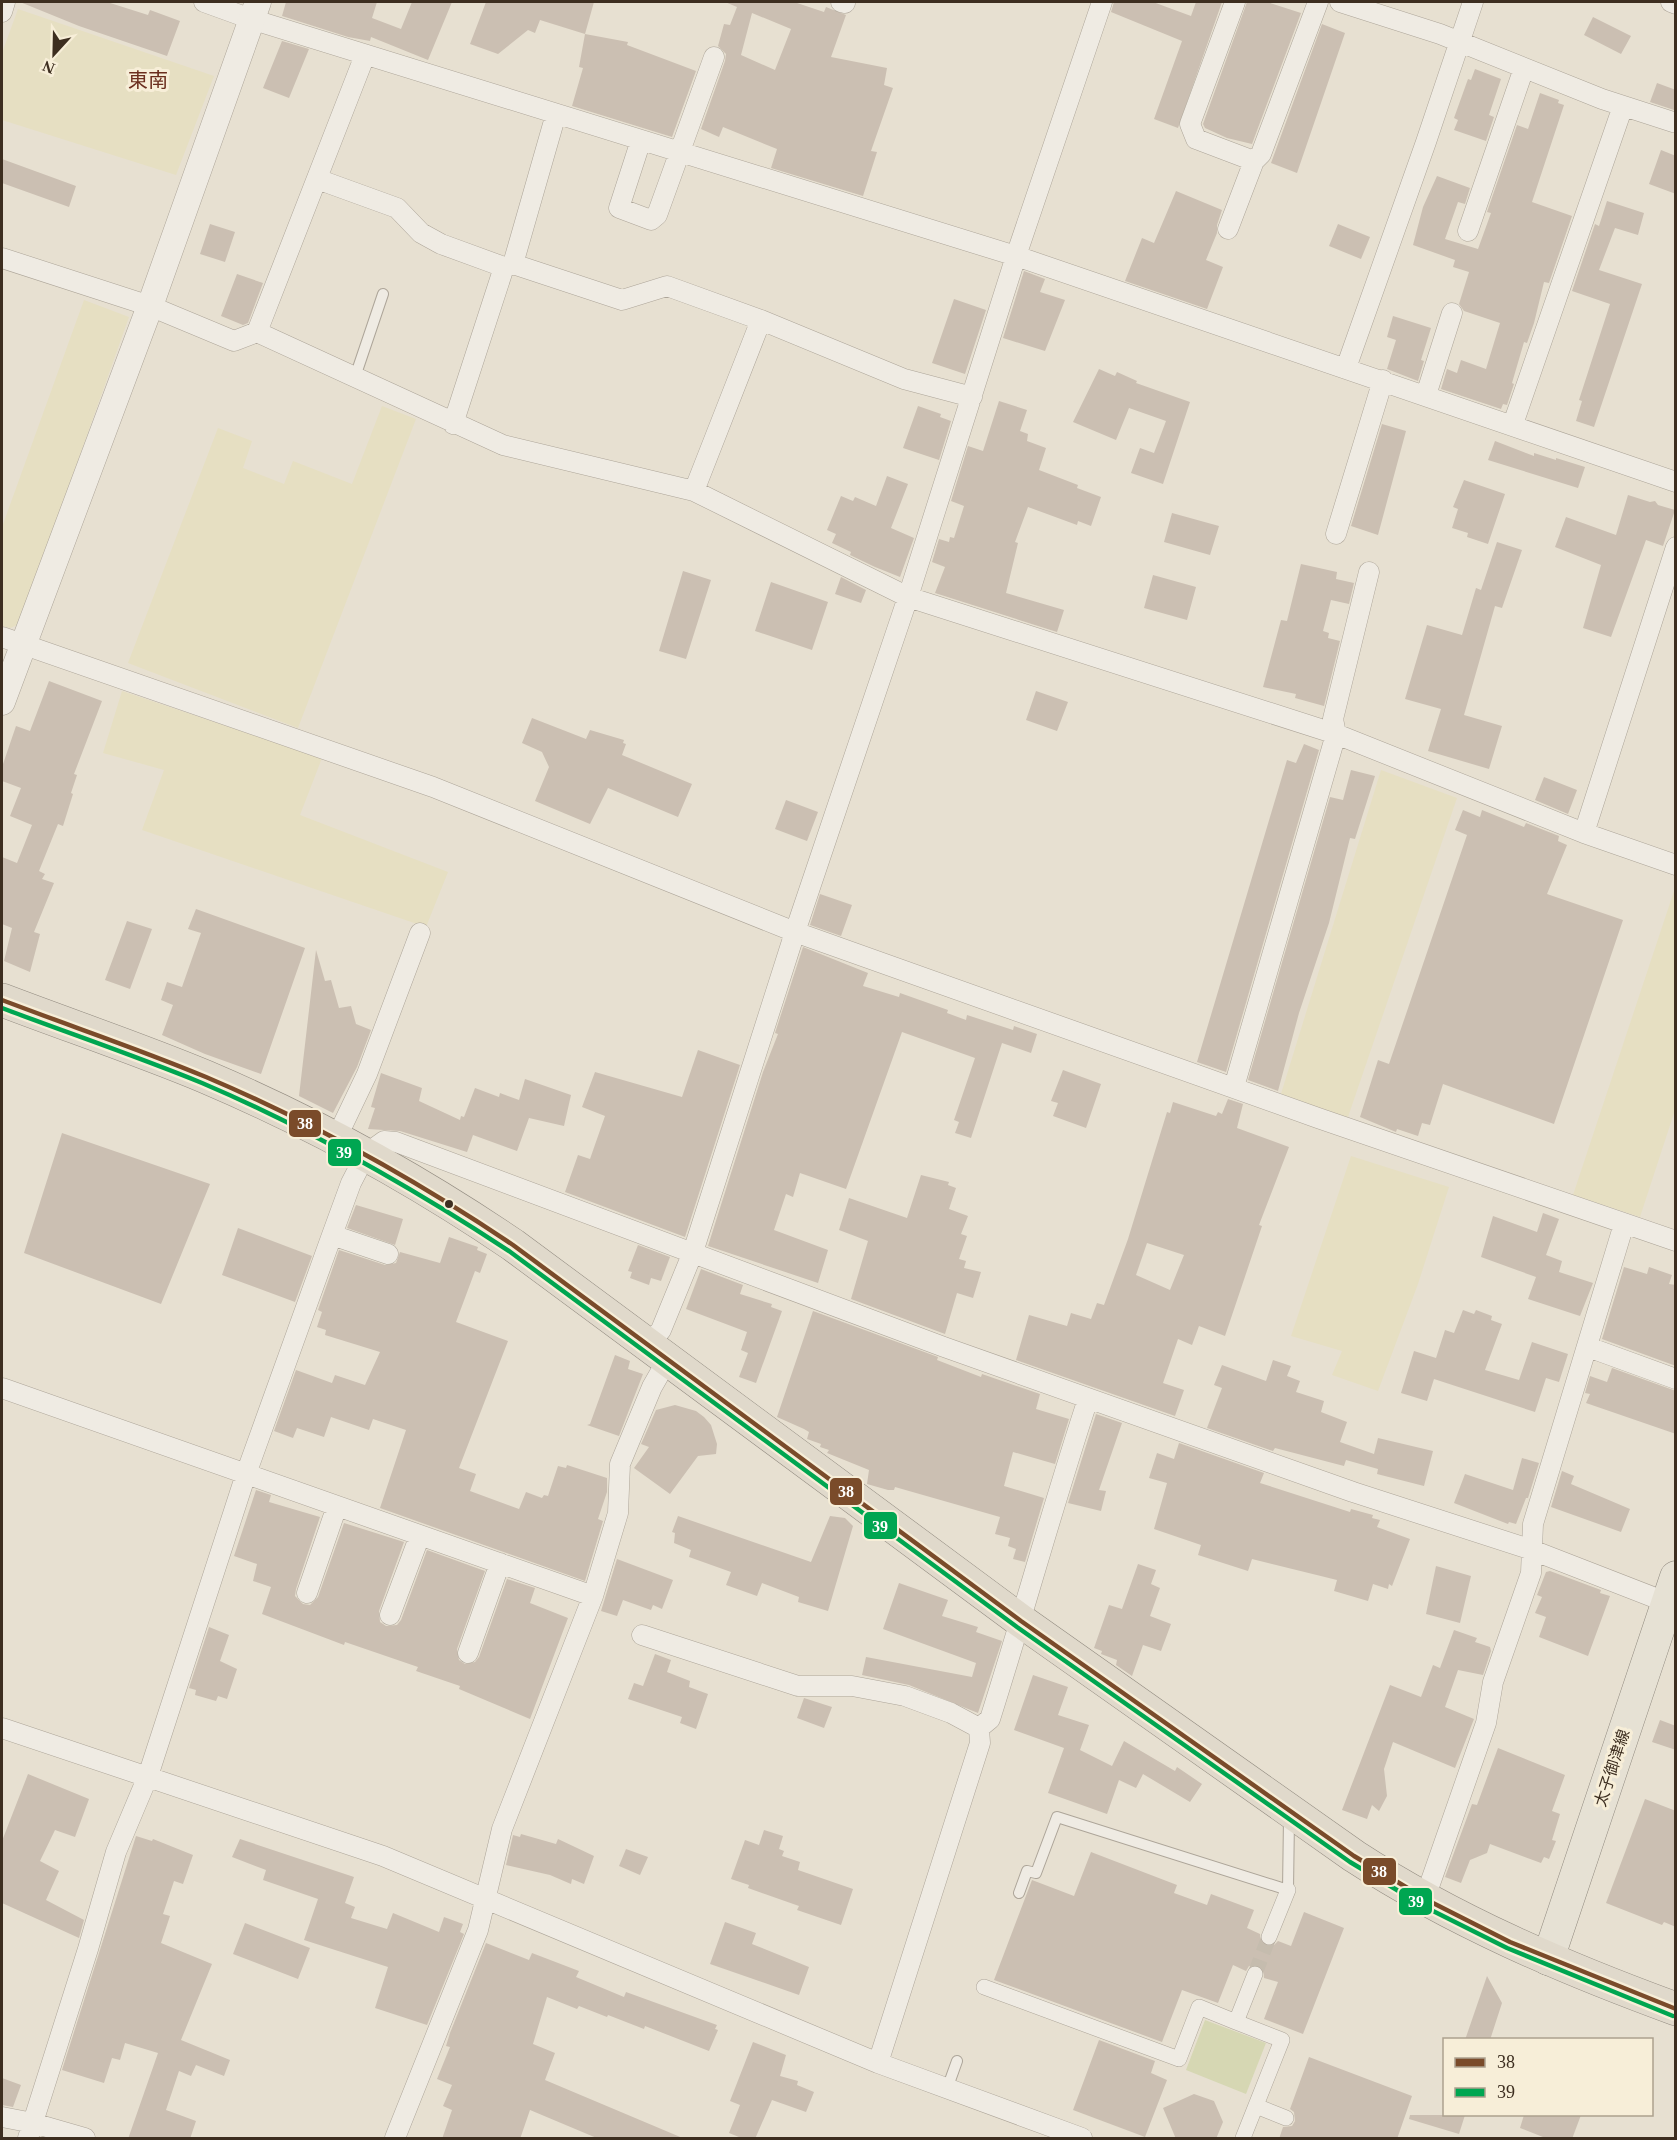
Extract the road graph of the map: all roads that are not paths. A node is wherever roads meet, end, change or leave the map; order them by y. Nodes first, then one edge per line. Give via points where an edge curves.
1 (5, 2) edge
2 (204, 2) edge
3 (1102, 2) edge
4 (1235, 2) edge
5 (1318, 2) edge
6 (1473, 2) edge
7 (1671, 2) edge
8 (1348, 3) edge
9 (1676, 4) edge
10 (255, 10) edge
11 (2, 12) edge
12 (1459, 42) junction
13 (365, 55) junction
14 (714, 57) dead end
15 (1524, 68) junction
16 (1623, 106) junction
17 (556, 114) junction
18 (1673, 122) dead end
19 (641, 140) junction
20 (681, 152) junction
21 (1254, 161) junction
22 (317, 178) junction
23 (1228, 229) dead end
24 (1468, 231) dead end
25 (1016, 256) junction
26 (2, 258) edge
27 (509, 265) junction
28 (383, 294) dead end
29 (150, 306) junction
30 (1452, 313) dead end
31 (761, 320) junction
32 (257, 332) junction
33 (1346, 368) junction
34 (355, 377) junction
35 (1383, 380) junction
36 (1426, 395) junction
37 (972, 397) junction
38 (453, 424) junction
39 (1513, 424) junction
40 (1676, 482) edge
41 (694, 491) junction
42 (1336, 534) dead end
43 (1676, 547) edge
44 (1369, 572) dead end
45 (908, 597) junction
46 (12, 640) edge
47 (2, 702) edge
48 (1336, 734) junction
49 (1584, 833) junction
50 (1676, 864) edge
51 (795, 932) junction
52 (420, 933) dead end
53 (2, 1000) edge
54 (1234, 1087) junction
55 (336, 1139) junction
56 (366, 1154) junction
57 (1624, 1224) junction
58 (332, 1234) junction
59 (1676, 1241) edge
60 (693, 1252) junction
61 (388, 1254) dead end
62 (1588, 1347) junction
63 (658, 1352) junction
64 (1676, 1379) edge
65 (2, 1388) edge
66 (1088, 1398) junction
67 (246, 1474) junction
68 (337, 1506) junction
69 (420, 1535) junction
70 (1532, 1550) junction
71 (500, 1563) junction
72 (307, 1593) dead end
73 (1673, 1595) edge
74 (593, 1596) junction
75 (390, 1615) dead end
76 (1021, 1621) junction
77 (642, 1635) dead end
78 (468, 1653) dead end
79 (2, 1728) edge
80 (979, 1728) junction
81 (148, 1776) junction
82 (1289, 1812) junction
83 (1288, 1890) junction
84 (1019, 1893) dead end
85 (484, 1898) junction
86 (1425, 1898) junction
87 (1269, 1937) tunnel mouth
88 (1548, 1959) junction
89 (1255, 1974) tunnel mouth
90 (984, 1987) dead end
91 (1676, 2009) edge
92 (1236, 2022) junction
93 (957, 2061) dead end
94 (878, 2063) junction
95 (947, 2089) junction
96 (1256, 2106) junction
97 (2, 2117) edge
98 (1286, 2118) dead end
99 (30, 2131) edge
100 (85, 2139) edge
101 (395, 2139) edge
102 (1082, 2139) edge
103 (1243, 2139) edge

1 - 11 street
2 - 10 street
3 - 25 street
4 - 21 street via 1190,124 1196,139
5 - 21 street via 1262,154
6 - 12 street
7 - 9 street
8 - 12 street
10 - 13 street
10 - 29 street
12 - 15 street
12 - 33 street
13 - 17 street
13 - 22 street
14 - 20 street
15 - 16 street
15 - 24 street
16 - 18 street
16 - 39 street
17 - 19 street
17 - 27 street
19 - 20 street
19 - 20 street via 619,208 651,220 657,215
20 - 25 street
21 - 23 street
22 - 27 street via 397,208 421,233 441,244
22 - 32 street
25 - 33 street
25 - 37 street
26 - 29 street
27 - 31 street via 622,300 667,286
27 - 38 street
28 - 34 lane
29 - 32 street via 234,341
29 - 46 street
30 - 36 street
31 - 37 street via 904,379
31 - 41 street
32 - 34 street
33 - 35 street
34 - 38 street
35 - 36 street
35 - 42 street
36 - 39 street
37 - 45 street
38 - 41 street via 503,445
39 - 40 street
41 - 45 street
43 - 49 street
44 - 48 street via 1333,719
45 - 48 street
45 - 51 street
46 - 47 street
46 - 51 street via 443,791
48 - 49 street
48 - 54 street
49 - 50 street
51 - 54 street
51 - 60 street
52 - 55 street via 367,1074
53 - 55 highway via 203,1076
54 - 57 street
55 - 56 highway
56 - 58 street
56 - 60 street via 384,1141 396,1142
56 - 63 highway via 447,1200
57 - 59 street
57 - 62 street
58 - 61 street
58 - 67 street
60 - 63 street via 661,1330
60 - 66 street
62 - 64 street
62 - 70 street via 1533,1524
63 - 74 street via 652,1387 620,1464 618,1514
63 - 76 highway
65 - 67 street
66 - 70 street via 1353,1492
66 - 76 street via 1047,1523
67 - 68 street
67 - 81 street
68 - 69 street
68 - 72 street
69 - 71 street
69 - 75 street
70 - 73 street
70 - 86 street via 1531,1573 1493,1683 1486,1723
71 - 74 street
71 - 78 street
73 - 88 main road, 太子御津線
74 - 85 street via 502,1829
76 - 80 street via 990,1719
76 - 82 highway
77 - 80 street via 798,1686 852,1686 905,1696
79 - 81 street
80 - 94 street via 976,1753
81 - 85 street via 382,1856
81 - 99 street via 116,1852
82 - 83 lane
82 - 86 highway via 1387,1878
83 - 84 lane via 1056,1817 1035,1873 1027,1870
83 - 87 street
85 - 94 street
85 - 101 street via 478,1930
86 - 88 highway
88 - 91 highway
89 - 92 street
90 - 92 street via 1179,2059 1199,2007
92 - 96 street via 1282,2040
93 - 95 lane
94 - 95 street
95 - 102 street
96 - 98 street
96 - 103 street
97 - 99 street
99 - 100 street

